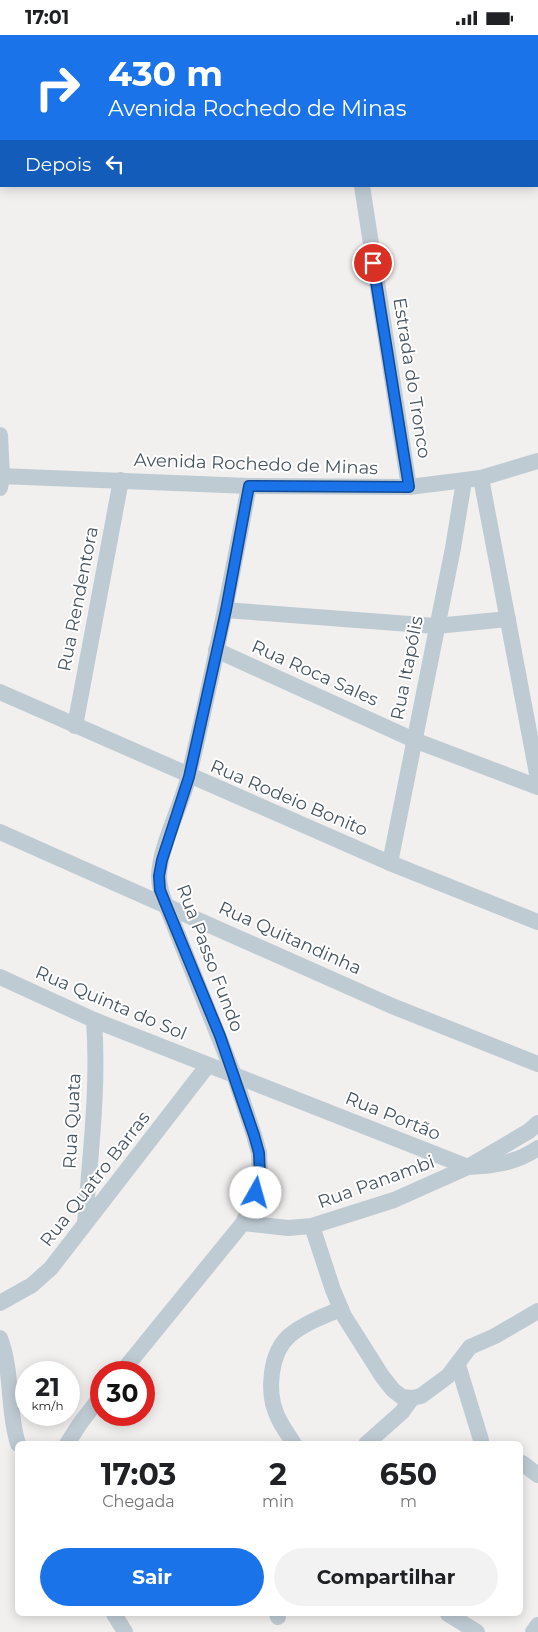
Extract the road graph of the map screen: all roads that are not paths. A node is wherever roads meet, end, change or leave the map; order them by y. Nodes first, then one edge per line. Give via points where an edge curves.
1 (362, 187) edge
2 (0, 435) edge
3 (538, 461) edge
4 (481, 478) junction
5 (1, 480) edge
6 (121, 480) junction
7 (464, 481) junction
8 (249, 486) junction
9 (409, 487) junction
10 (226, 610) junction
11 (508, 619) junction
12 (436, 626) junction
13 (216, 650) junction
14 (0, 692) edge
15 (75, 725) junction
16 (414, 739) junction
17 (189, 777) junction
18 (538, 779) edge
19 (538, 787) edge
20 (0, 832) edge
21 (390, 863) junction
22 (166, 905) junction
23 (538, 922) edge
24 (0, 977) edge
25 (94, 1020) junction
26 (538, 1064) edge
27 (208, 1065) junction
28 (234, 1075) junction
29 (538, 1123) edge
30 (538, 1148) edge
31 (468, 1167) junction
32 (85, 1223) junction
33 (243, 1223) junction
34 (312, 1226) junction
35 (0, 1303) edge
36 (341, 1309) junction
37 (538, 1311) edge
38 (0, 1338) edge
39 (131, 1361) edge
40 (458, 1365) junction
41 (412, 1399) junction
42 (90, 1410) edge
43 (376, 1440) edge
44 (481, 1440) dead end
45 (17, 1441) edge
46 (69, 1441) edge
47 (292, 1441) edge
48 (523, 1464) edge
49 (538, 1475) edge
50 (115, 1616) edge
51 (451, 1616) edge
52 (538, 1625) edge
53 (125, 1632) edge
54 (477, 1632) edge
55 (533, 1632) edge

1 - 9 street, Estrada do Tronco
2 - 5 street
3 - 4 street, Avenida Rochedo de Minas
4 - 7 street, Avenida Rochedo de Minas
4 - 11 street
5 - 6 street, Avenida Rochedo de Minas
6 - 8 street, Avenida Rochedo de Minas
6 - 15 street, Rua Rendentora
7 - 9 street, Avenida Rochedo de Minas
7 - 12 street, Rua Itapólis
8 - 9 street, Avenida Rochedo de Minas
8 - 10 street, Rua Passo Fundo
10 - 12 street
10 - 13 street, Rua Passo Fundo
11 - 12 street
11 - 18 street
12 - 16 street, Rua Itapólis
13 - 16 street, Rua Roca Sales
13 - 17 street, Rua Passo Fundo
14 - 15 street, Rua Rodeio Bonito
15 - 17 street, Rua Rodeio Bonito
16 - 19 street, Rua Roca Sales
16 - 21 street, Rua Itapólis
17 - 21 street, Rua Rodeio Bonito
17 - 22 street, Rua Passo Fundo via 159,876
20 - 22 street, Rua Quitandinha
21 - 23 street, Rua Rodeio Bonito
22 - 26 street, Rua Quitandinha via 392,1006
22 - 28 street, Rua Passo Fundo
24 - 25 street, Rua Quinta do Sol
25 - 27 street, Rua Quinta do Sol
25 - 32 street, Rua Quata via 93,1126
27 - 28 street, Rua Quinta do Sol
27 - 32 street, Rua Quatro Barras
28 - 31 street, Rua Portão
28 - 33 street, Rua Passo Fundo via 259,1153 260,1176
29 - 31 street, Rua Panambi
30 - 31 street, Rua Portão via 523,1158 498,1165
31 - 34 street, Rua Panambi via 394,1200
32 - 35 street, Rua Quatro Barras via 51,1267 32,1285
33 - 34 street, Rua Panambi
33 - 39 street, Rua Passo Fundo
34 - 36 street
36 - 41 street via 393,1390
36 - 47 street via 316,1319 288,1337 275,1358 272,1386 276,1413
37 - 40 street via 470,1347
38 - 45 street via 9,1373
40 - 41 street via 433,1388
40 - 44 street
41 - 43 street
42 - 46 street
48 - 49 street
50 - 53 street
51 - 54 street
52 - 55 street

